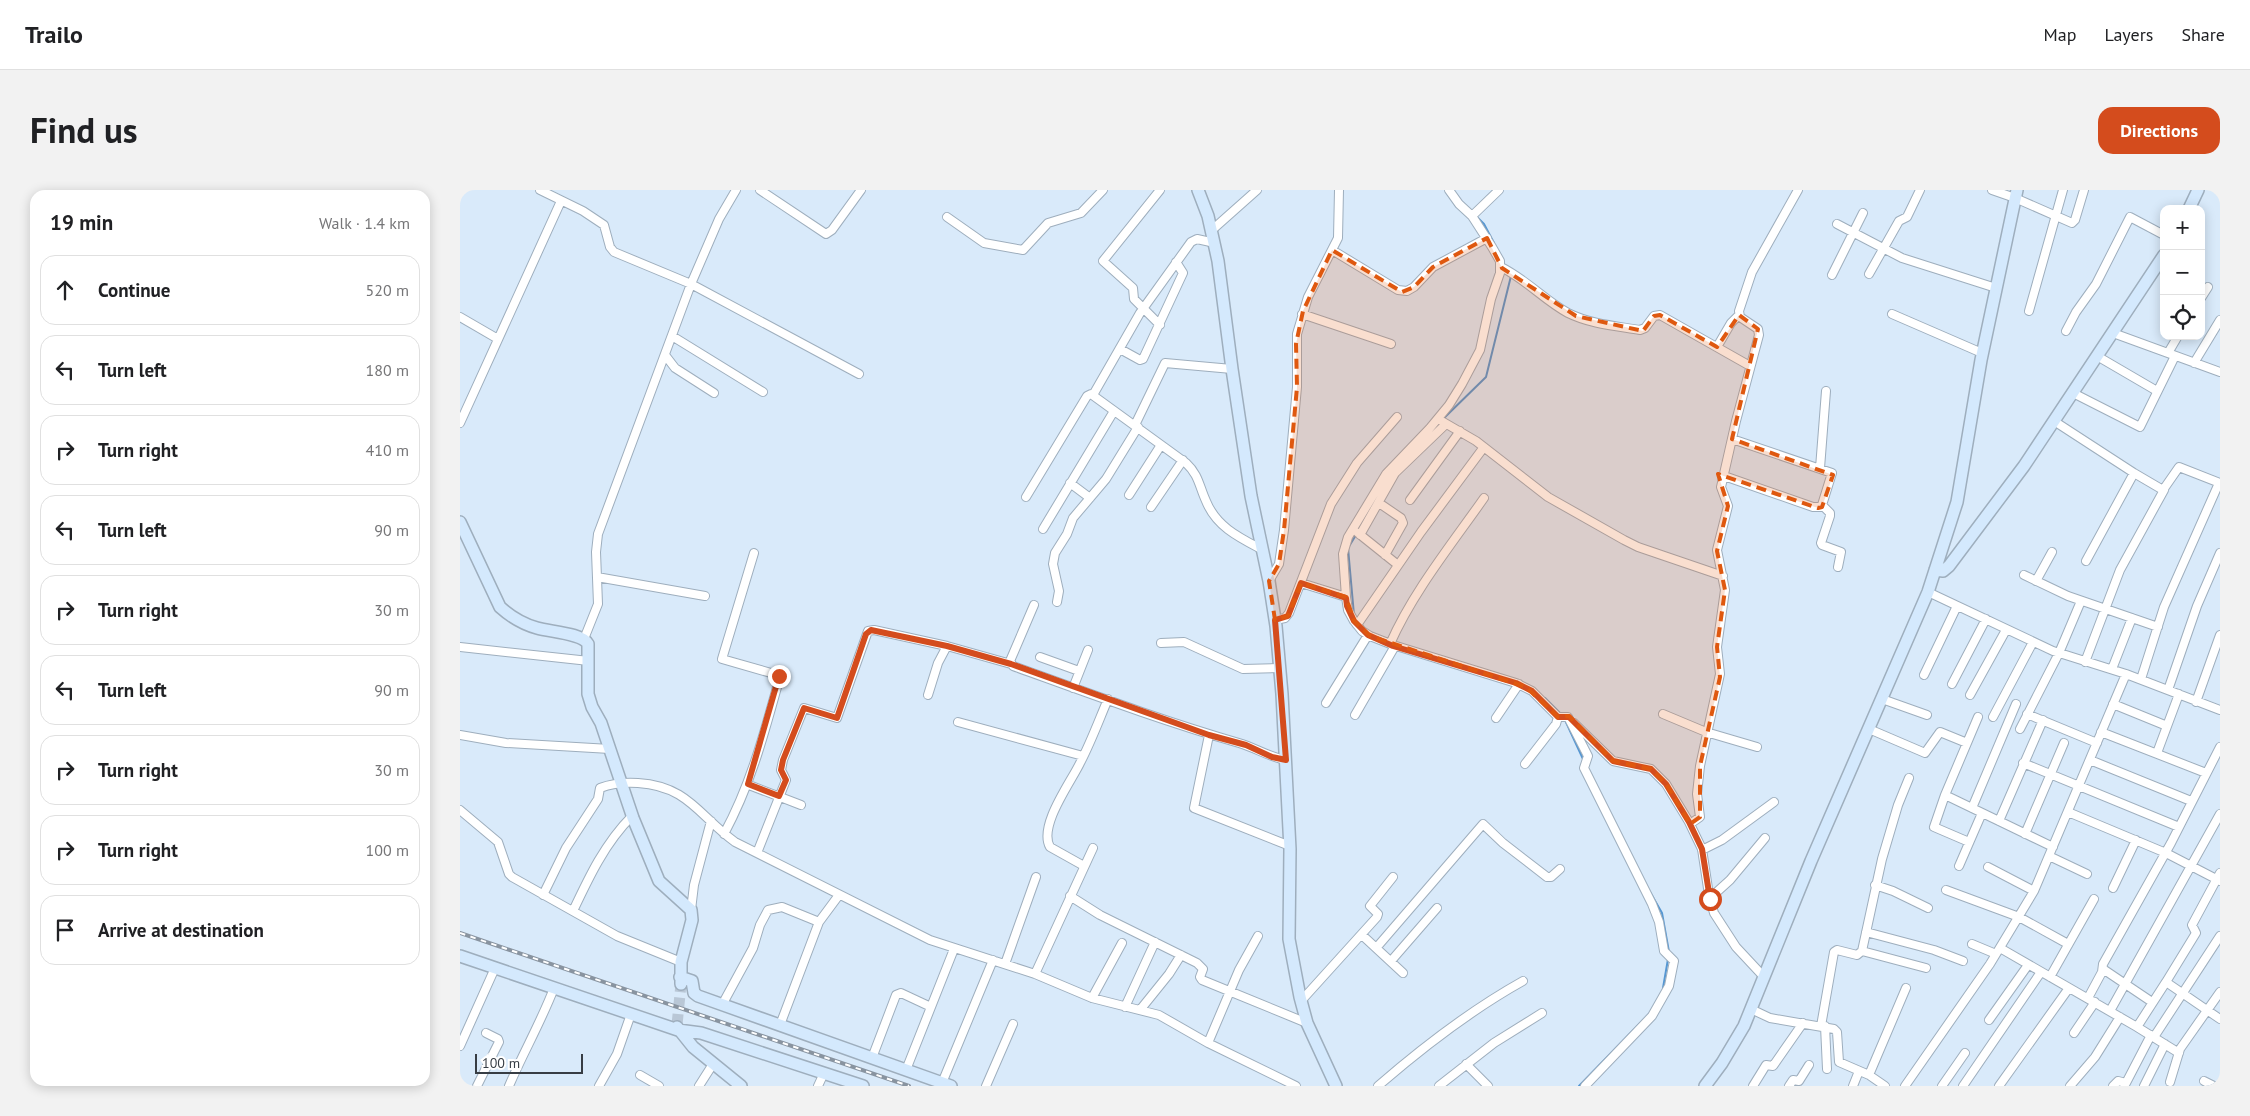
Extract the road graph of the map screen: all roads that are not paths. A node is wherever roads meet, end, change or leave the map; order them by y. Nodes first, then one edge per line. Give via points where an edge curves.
1 (540, 190) edge
2 (736, 190) edge
3 (760, 190) edge
4 (861, 190) edge
5 (1103, 190) edge
6 (1160, 190) edge
7 (1198, 190) edge
8 (1257, 190) edge
9 (1339, 190) edge
10 (1449, 190) edge
11 (1499, 190) edge
12 (1798, 190) edge
13 (1920, 190) edge
14 (1992, 190) edge
15 (2063, 190) edge
16 (2084, 190) edge
17 (2198, 190) edge
18 (2016, 194) edge
19 (561, 201) junction
20 (2191, 205) edge
21 (1864, 213) dead end
22 (1473, 214) junction
23 (2056, 216) junction
24 (947, 218) dead end
25 (1837, 224) dead end
26 (1212, 230) junction
27 (2160, 233) edge
28 (1853, 234) junction
29 (1487, 238) junction
30 (1215, 243) junction
31 (1883, 249) junction
32 (1332, 250) junction
33 (2160, 261) edge
34 (1176, 262) junction
35 (1505, 269) junction
36 (1869, 274) dead end
37 (1832, 275) dead end
38 (691, 284) junction
39 (2208, 287) dead end
40 (1996, 288) junction
41 (2203, 295) edge
42 (1143, 309) junction
43 (2029, 311) dead end
44 (1302, 314) junction
45 (1892, 314) dead end
46 (1739, 315) junction
47 (460, 317) edge
48 (2220, 320) edge
49 (1160, 325) junction
50 (2066, 331) dead end
51 (2113, 333) junction
52 (672, 336) junction
53 (498, 339) junction
54 (2177, 340) edge
55 (1390, 344) dead end
56 (1717, 347) junction
57 (1120, 349) junction
58 (1982, 353) junction
59 (665, 355) junction
60 (2171, 355) junction
61 (2097, 356) junction
62 (2194, 363) junction
63 (1750, 366) junction
64 (1232, 370) junction
65 (2220, 372) edge
66 (859, 374) dead end
67 (1826, 391) dead end
68 (763, 392) dead end
69 (2157, 392) junction
70 (714, 393) dead end
71 (2073, 393) junction
72 (1093, 395) junction
73 (1114, 411) junction
74 (1398, 416) dead end
75 (1441, 421) junction
76 (2054, 421) junction
77 (460, 423) edge
78 (1136, 426) junction
79 (1460, 431) junction
80 (1732, 439) junction
81 (1161, 445) junction
82 (1484, 447) junction
83 (1183, 460) junction
84 (1820, 468) junction
85 (2134, 473) junction
86 (1724, 476) junction
87 (1070, 483) junction
88 (2220, 483) edge
89 (2164, 490) junction
90 (1129, 495) dead end
91 (1026, 498) dead end
92 (1090, 498) junction
93 (1484, 498) dead end
94 (1410, 500) dead end
95 (1379, 503) junction
96 (1151, 507) dead end
97 (1822, 507) junction
98 (460, 522) edge
99 (1043, 530) dead end
100 (1357, 532) junction
101 (1261, 548) junction
102 (2052, 552) dead end
103 (754, 553) dead end
104 (2220, 553) edge
105 (1385, 555) junction
106 (2086, 561) dead end
107 (1398, 565) junction
108 (1838, 567) dead end
109 (1935, 570) junction
110 (2024, 574) dead end
111 (1723, 576) junction
112 (597, 577) junction
113 (1269, 581) junction
114 (2036, 581) junction
115 (1301, 583) junction
116 (1928, 592) junction
117 (705, 596) dead end
118 (1346, 598) junction
119 (2081, 601) junction
120 (1057, 602) dead end
121 (1034, 605) dead end
122 (1957, 606) junction
123 (2105, 608) junction
124 (2132, 618) junction
125 (1275, 620) junction
126 (1986, 620) junction
127 (1358, 624) junction
128 (2158, 627) junction
129 (2006, 630) junction
130 (1368, 635) junction
131 (2220, 635) edge
132 (584, 639) junction
133 (2033, 642) junction
134 (1161, 643) dead end
135 (1392, 643) junction
136 (947, 646) junction
137 (460, 647) edge
138 (1088, 650) dead end
139 (2059, 653) junction
140 (1040, 657) dead end
141 (589, 661) junction
142 (2085, 662) junction
143 (1011, 664) junction
144 (1280, 668) junction
145 (2112, 669) junction
146 (1079, 671) junction
147 (2126, 674) junction
148 (1924, 675) dead end
149 (2140, 679) junction
150 (1519, 684) junction
151 (1952, 684) dead end
152 (1073, 688) junction
153 (2168, 690) junction
154 (2179, 694) junction
155 (928, 695) dead end
156 (1970, 695) dead end
157 (1108, 699) junction
158 (1882, 699) junction
159 (2196, 702) junction
160 (1326, 703) dead end
161 (2016, 704) dead end
162 (2113, 704) junction
163 (2220, 710) edge
164 (1662, 714) dead end
165 (2027, 714) junction
166 (1355, 715) dead end
167 (1927, 715) dead end
168 (1978, 717) dead end
169 (1994, 717) dead end
170 (1496, 718) dead end
171 (1563, 718) junction
172 (2043, 720) junction
173 (958, 722) dead end
174 (2166, 726) junction
175 (2020, 729) dead end
176 (1869, 730) junction
177 (1706, 732) junction
178 (2102, 732) junction
179 (460, 735) edge
180 (1209, 735) junction
181 (1966, 743) junction
182 (2064, 743) dead end
183 (2097, 743) junction
184 (1757, 747) dead end
185 (2220, 747) edge
186 (610, 750) junction
187 (2157, 753) junction
188 (1083, 756) junction
189 (1286, 760) junction
190 (2090, 760) junction
191 (2023, 763) junction
192 (1525, 764) dead end
193 (2206, 772) junction
194 (2051, 774) junction
195 (1909, 778) dead end
196 (621, 782) junction
197 (748, 784) junction
198 (2079, 786) junction
199 (1945, 795) junction
200 (779, 796) junction
201 (2192, 801) junction
202 (1774, 802) dead end
203 (801, 805) dead end
204 (1972, 808) junction
205 (460, 810) edge
206 (2068, 812) junction
207 (1982, 813) junction
208 (2220, 814) edge
209 (632, 816) junction
210 (711, 821) junction
211 (1999, 821) junction
212 (1690, 824) junction
213 (2179, 827) junction
214 (724, 834) junction
215 (2025, 834) junction
216 (1765, 838) dead end
217 (2136, 840) junction
218 (1970, 842) junction
219 (1290, 846) junction
220 (2053, 847) junction
221 (1092, 848) dead end
222 (1702, 850) junction
223 (757, 853) junction
224 (2166, 853) junction
225 (2050, 856) junction
226 (1084, 866) junction
227 (1959, 866) dead end
228 (2192, 866) junction
229 (1988, 867) dead end
230 (1560, 869) dead end
231 (2087, 874) dead end
232 (1036, 877) dead end
233 (1393, 877) dead end
234 (2219, 878) edge
235 (1875, 885) junction
236 (2113, 888) dead end
237 (1946, 890) dead end
238 (2034, 891) junction
239 (543, 895) junction
240 (839, 895) junction
241 (1070, 896) junction
242 (1710, 899) junction
243 (2094, 899) dead end
244 (1437, 908) dead end
245 (1928, 908) dead end
246 (691, 910) junction
247 (572, 911) junction
248 (2019, 917) junction
249 (819, 922) junction
250 (1866, 932) junction
251 (1362, 935) junction
252 (1258, 936) dead end
253 (2220, 936) edge
254 (1155, 942) junction
255 (1122, 943) dead end
256 (1972, 944) dead end
257 (2068, 944) junction
258 (1377, 947) junction
259 (954, 949) junction
260 (1862, 951) junction
261 (1998, 951) junction
262 (1181, 955) junction
263 (460, 956) edge
264 (993, 960) junction
265 (1391, 961) junction
266 (1963, 961) dead end
267 (681, 962) junction
268 (1005, 964) junction
269 (2028, 965) junction
270 (495, 968) junction
271 (1926, 968) dead end
272 (2103, 969) junction
273 (2041, 972) junction
274 (1403, 973) dead end
275 (1035, 974) junction
276 (2050, 977) junction
277 (1764, 978) junction
278 (1523, 980) dead end
279 (2166, 982) junction
280 (2126, 983) junction
281 (554, 988) junction
282 (1906, 988) dead end
283 (2069, 988) junction
284 (1230, 991) junction
285 (2183, 992) junction
286 (2220, 992) edge
287 (1092, 998) junction
288 (2091, 1000) junction
289 (1301, 1001) junction
290 (2152, 1002) junction
291 (722, 1005) junction
292 (931, 1006) junction
293 (1125, 1007) junction
294 (1751, 1009) junction
295 (1140, 1010) junction
296 (2208, 1010) junction
297 (2110, 1011) junction
298 (1542, 1013) dead end
299 (631, 1014) junction
300 (2120, 1017) junction
301 (2220, 1019) edge
302 (1989, 1020) dead end
303 (1307, 1023) junction
304 (1804, 1023) junction
305 (1013, 1024) dead end
306 (780, 1025) junction
307 (1823, 1026) junction
308 (678, 1027) junction
309 (2137, 1027) junction
310 (486, 1033) dead end
311 (2074, 1033) dead end
312 (2152, 1036) junction
313 (1208, 1044) junction
314 (2165, 1044) junction
315 (460, 1046) edge
316 (2179, 1053) junction
317 (1965, 1054) dead end
318 (872, 1058) junction
319 (714, 1064) junction
320 (1466, 1064) junction
321 (1809, 1065) dead end
322 (1827, 1069) dead end
323 (906, 1070) junction
324 (1859, 1071) junction
325 (824, 1073) junction
326 (640, 1075) dead end
327 (1869, 1075) junction
328 (1280, 1078) junction
329 (2204, 1081) dead end
330 (2170, 1082) dead end
331 (946, 1084) edge
332 (477, 1086) edge
333 (509, 1086) edge
334 (600, 1086) edge
335 (659, 1086) edge
336 (699, 1086) edge
337 (741, 1086) edge
338 (818, 1086) edge
339 (863, 1086) edge
340 (986, 1086) edge
341 (1276, 1086) edge
342 (1296, 1086) edge
343 (1336, 1086) edge
344 (1378, 1086) edge
345 (1439, 1086) edge
346 (1488, 1086) edge
347 (1585, 1086) edge
348 (1705, 1086) edge
349 (1752, 1086) edge
350 (1789, 1086) edge
351 (1853, 1086) edge
352 (1885, 1086) edge
353 (1905, 1086) edge
354 (1942, 1086) edge
355 (1963, 1086) edge
356 (1998, 1086) edge
357 (2070, 1086) edge
358 (2113, 1086) edge
359 (2144, 1086) edge
360 (2214, 1086) edge

1 - 19 street
2 - 38 street via 719,219
3 - 4 street via 826,234
5 - 24 street via 1082,212 1048,222 1023,250 984,243
6 - 42 street via 1103,261 1133,288 1133,298
7 - 26 street
8 - 26 street
9 - 32 street via 1339,232
10 - 22 street via 1459,204
11 - 22 street
12 - 46 street via 1752,272
13 - 31 street via 1908,216 1899,221
14 - 18 street
15 - 23 street
16 - 23 street via 2074,222
17 - 20 street
18 - 23 street
18 - 40 street
19 - 38 street via 604,225 614,252
19 - 53 street
21 - 28 street
22 - 29 street
23 - 43 street
25 - 28 street
26 - 30 street
27 - 50 street via 2130,217 2096,284
28 - 31 street
28 - 37 street
29 - 32 street via 1433,268 1407,291 1398,290
29 - 35 street
30 - 34 street via 1194,240
30 - 64 street
31 - 36 street
31 - 40 street via 1914,263
32 - 44 street
33 - 51 street
34 - 42 street
34 - 49 street via 1183,273
35 - 56 street via 1576,316 1640,330 1654,316 1660,315
35 - 75 street via 1491,299 1480,350
38 - 52 street
38 - 66 street
39 - 41 street
40 - 58 street
42 - 49 street
42 - 57 street
44 - 55 street
44 - 113 street via 1296,334 1297,387 1284,530 1279,564
45 - 58 street
46 - 56 street
46 - 63 street via 1759,332
47 - 53 street
48 - 62 street
49 - 57 street via 1142,360
51 - 60 street
51 - 61 street
52 - 59 street
52 - 68 street
53 - 77 street
54 - 60 street
56 - 63 street
57 - 72 street
58 - 109 street via 1958,502
59 - 70 street via 675,368
59 - 112 street via 598,534
60 - 62 street
60 - 69 street
61 - 69 street
61 - 71 street
62 - 65 street
63 - 80 street
64 - 78 street via 1165,363
64 - 101 street
67 - 84 street
69 - 71 street via 2140,427
71 - 76 street
72 - 73 street
72 - 91 street via 1087,396
73 - 78 street
73 - 87 street
74 - 115 street via 1357,462 1331,504
75 - 79 street
75 - 95 street via 1395,474
75 - 100 street via 1388,470
76 - 85 street
76 - 109 street via 1951,564 1943,571
78 - 81 street
78 - 92 street via 1111,471
79 - 82 street
79 - 94 street
80 - 84 street
80 - 86 street
81 - 83 street
81 - 90 street
82 - 107 street
82 - 111 street via 1548,497 1638,548
83 - 96 street
83 - 101 street via 1197,474 1207,504 1218,521
84 - 97 street via 1833,474
85 - 89 street
85 - 106 street
86 - 97 street via 1813,507
86 - 111 street via 1721,489 1728,506 1717,550
87 - 92 street
87 - 99 street
88 - 89 street via 2179,467
88 - 128 street via 2183,562
89 - 123 street via 2120,570
92 - 120 street via 1073,518 1055,553
93 - 135 street via 1422,588
95 - 100 street
95 - 105 street via 1401,518 1403,523
97 - 108 street via 1830,514 1821,544 1841,552
98 - 132 street via 500,606 509,616 537,628
100 - 105 street
100 - 118 street via 1346,542 1343,554
101 - 113 street
102 - 114 street
103 - 197 street via 722,658 779,676
104 - 153 street via 2196,606
105 - 107 street
107 - 127 street
109 - 116 street
110 - 114 street
111 - 177 street via 1725,594 1717,647 1720,677
112 - 117 street
112 - 132 street via 598,604
113 - 125 street
114 - 119 street
115 - 118 street
115 - 125 street via 1288,616
116 - 122 street
116 - 158 street
118 - 127 street via 1349,612
119 - 123 street
119 - 139 street
121 - 143 street
122 - 126 street
122 - 148 street
123 - 124 street
123 - 142 street
124 - 128 street
124 - 145 street
125 - 144 street
126 - 129 street
126 - 151 street
127 - 130 street
128 - 149 street
129 - 133 street
129 - 156 street
130 - 135 street
130 - 160 street
131 - 159 street
132 - 141 street via 588,644
133 - 139 street
133 - 169 street
134 - 144 street via 1184,642 1243,669
135 - 150 street
135 - 166 street
136 - 143 street
136 - 155 street
136 - 200 street via 868,631 837,718 804,708 783,760 781,770 786,780
137 - 141 street
138 - 146 street
139 - 142 street
139 - 165 street
140 - 146 street
141 - 186 street via 588,694
142 - 145 street
143 - 152 street
144 - 189 street
145 - 147 street
146 - 152 street
147 - 149 street
147 - 162 street
149 - 153 street
150 - 170 street
150 - 171 street
152 - 157 street
153 - 154 street
154 - 159 street
154 - 174 street
157 - 180 street
157 - 188 street
158 - 167 street
158 - 176 street
159 - 163 street
161 - 204 street
162 - 174 street
162 - 178 street
164 - 177 street
165 - 172 street
165 - 175 street
168 - 181 street
171 - 192 street
171 - 212 street via 1613,761 1655,772
171 - 347 street via 1586,752 1585,763 1656,913 1668,954 1674,963 1667,993 1656,1011
172 - 183 street
172 - 191 street
173 - 188 street
174 - 187 street
176 - 181 street via 1925,753 1940,732
176 - 277 street
177 - 184 street
177 - 212 street via 1697,786 1700,817
178 - 183 street
178 - 187 street
179 - 186 street via 506,744
180 - 189 street
180 - 219 street via 1194,808
181 - 199 street
182 - 194 street
183 - 190 street
185 - 193 street
186 - 196 street
187 - 193 street
188 - 226 street via 1052,815 1047,840 1050,847
189 - 219 street
190 - 198 street
190 - 201 street
191 - 194 street
191 - 211 street
193 - 201 street
194 - 198 street
194 - 215 street
195 - 235 street
196 - 209 street
196 - 210 street via 668,788 697,807
196 - 239 street via 600,788 598,799 566,848
197 - 200 street
197 - 214 street
198 - 206 street
198 - 213 street
199 - 204 street
199 - 218 street via 1934,827
200 - 203 street
200 - 223 street
201 - 213 street
202 - 222 street via 1722,840
204 - 207 street
205 - 239 street via 498,842 509,874
206 - 217 street
206 - 220 street
207 - 211 street
207 - 218 street
208 - 228 street
209 - 246 street via 659,881
209 - 247 street via 598,860
210 - 214 street
210 - 246 street
211 - 215 street
212 - 222 street
213 - 224 street
214 - 223 street
215 - 220 street
216 - 242 street
217 - 224 street
217 - 236 street
218 - 227 street
219 - 289 street via 1288,930
220 - 225 street
221 - 226 street
222 - 242 street
223 - 240 street
224 - 228 street
224 - 272 street
225 - 231 street
225 - 238 street
226 - 241 street
228 - 234 street
228 - 280 street
229 - 238 street
230 - 258 street via 1552,877 1547,877 1483,824
232 - 268 street
233 - 251 street via 1370,905 1378,916
234 - 279 street via 2192,926 2196,933
235 - 245 street
235 - 250 street
237 - 248 street
238 - 248 street
239 - 247 street
240 - 249 street
240 - 259 street
241 - 254 street
241 - 275 street
242 - 277 street via 1714,913 1736,947
243 - 257 street
244 - 265 street
246 - 267 street via 692,920
247 - 267 street via 617,936
248 - 257 street
248 - 261 street
249 - 291 street via 782,908 768,910 753,948
249 - 306 street
250 - 260 street
250 - 266 street
251 - 258 street
251 - 289 street
252 - 284 street
253 - 285 street
254 - 262 street
254 - 293 street
255 - 287 street
256 - 261 street
257 - 276 street
258 - 265 street
259 - 264 street
259 - 292 street
260 - 271 street
260 - 307 street via 1857,955 1834,952
261 - 269 street
261 - 353 street
262 - 284 street via 1203,968 1201,980
262 - 295 street
263 - 270 street
264 - 268 street
264 - 331 street
265 - 274 street
267 - 291 street via 681,980 692,981 694,993
268 - 275 street
269 - 273 street
269 - 302 street
270 - 281 street
270 - 315 street
272 - 280 street
272 - 288 street
273 - 276 street
273 - 355 street
275 - 287 street
276 - 283 street
277 - 294 street
278 - 344 street via 1478,1008
279 - 285 street
279 - 290 street
280 - 290 street
280 - 297 street
281 - 299 street
281 - 333 street
282 - 327 street
283 - 288 street
283 - 356 street
284 - 303 street
284 - 313 street
285 - 296 street
285 - 312 street
286 - 296 street
287 - 293 street
288 - 297 street
288 - 311 street
289 - 303 street
290 - 309 street
291 - 306 street
292 - 318 street via 901,993 896,994
292 - 323 street
293 - 295 street
294 - 304 street via 1770,1018
294 - 348 street via 1722,1063
295 - 313 street via 1168,1019
296 - 301 street
296 - 316 street
297 - 300 street
298 - 320 street via 1512,1030
299 - 308 street
299 - 334 street via 617,1054
300 - 309 street
300 - 357 street via 2095,1057
303 - 343 street
304 - 307 street
304 - 349 street via 1773,1066 1766,1065
305 - 340 street
306 - 318 street
307 - 322 street
307 - 324 street via 1836,1030 1838,1061
308 - 319 street via 693,1047
308 - 325 street
309 - 312 street
310 - 332 street via 495,1036 499,1042
312 - 314 street
312 - 358 street via 2126,1083 2118,1081
313 - 328 street
314 - 316 street
314 - 359 street
316 - 330 street
317 - 354 street
318 - 323 street
319 - 336 street
319 - 337 street
320 - 345 street
320 - 346 street
321 - 350 street via 1799,1081 1793,1080
323 - 331 street
324 - 327 street
324 - 351 street
325 - 338 street
325 - 339 street
326 - 335 street
327 - 352 street
328 - 341 street
328 - 342 street
329 - 360 street

